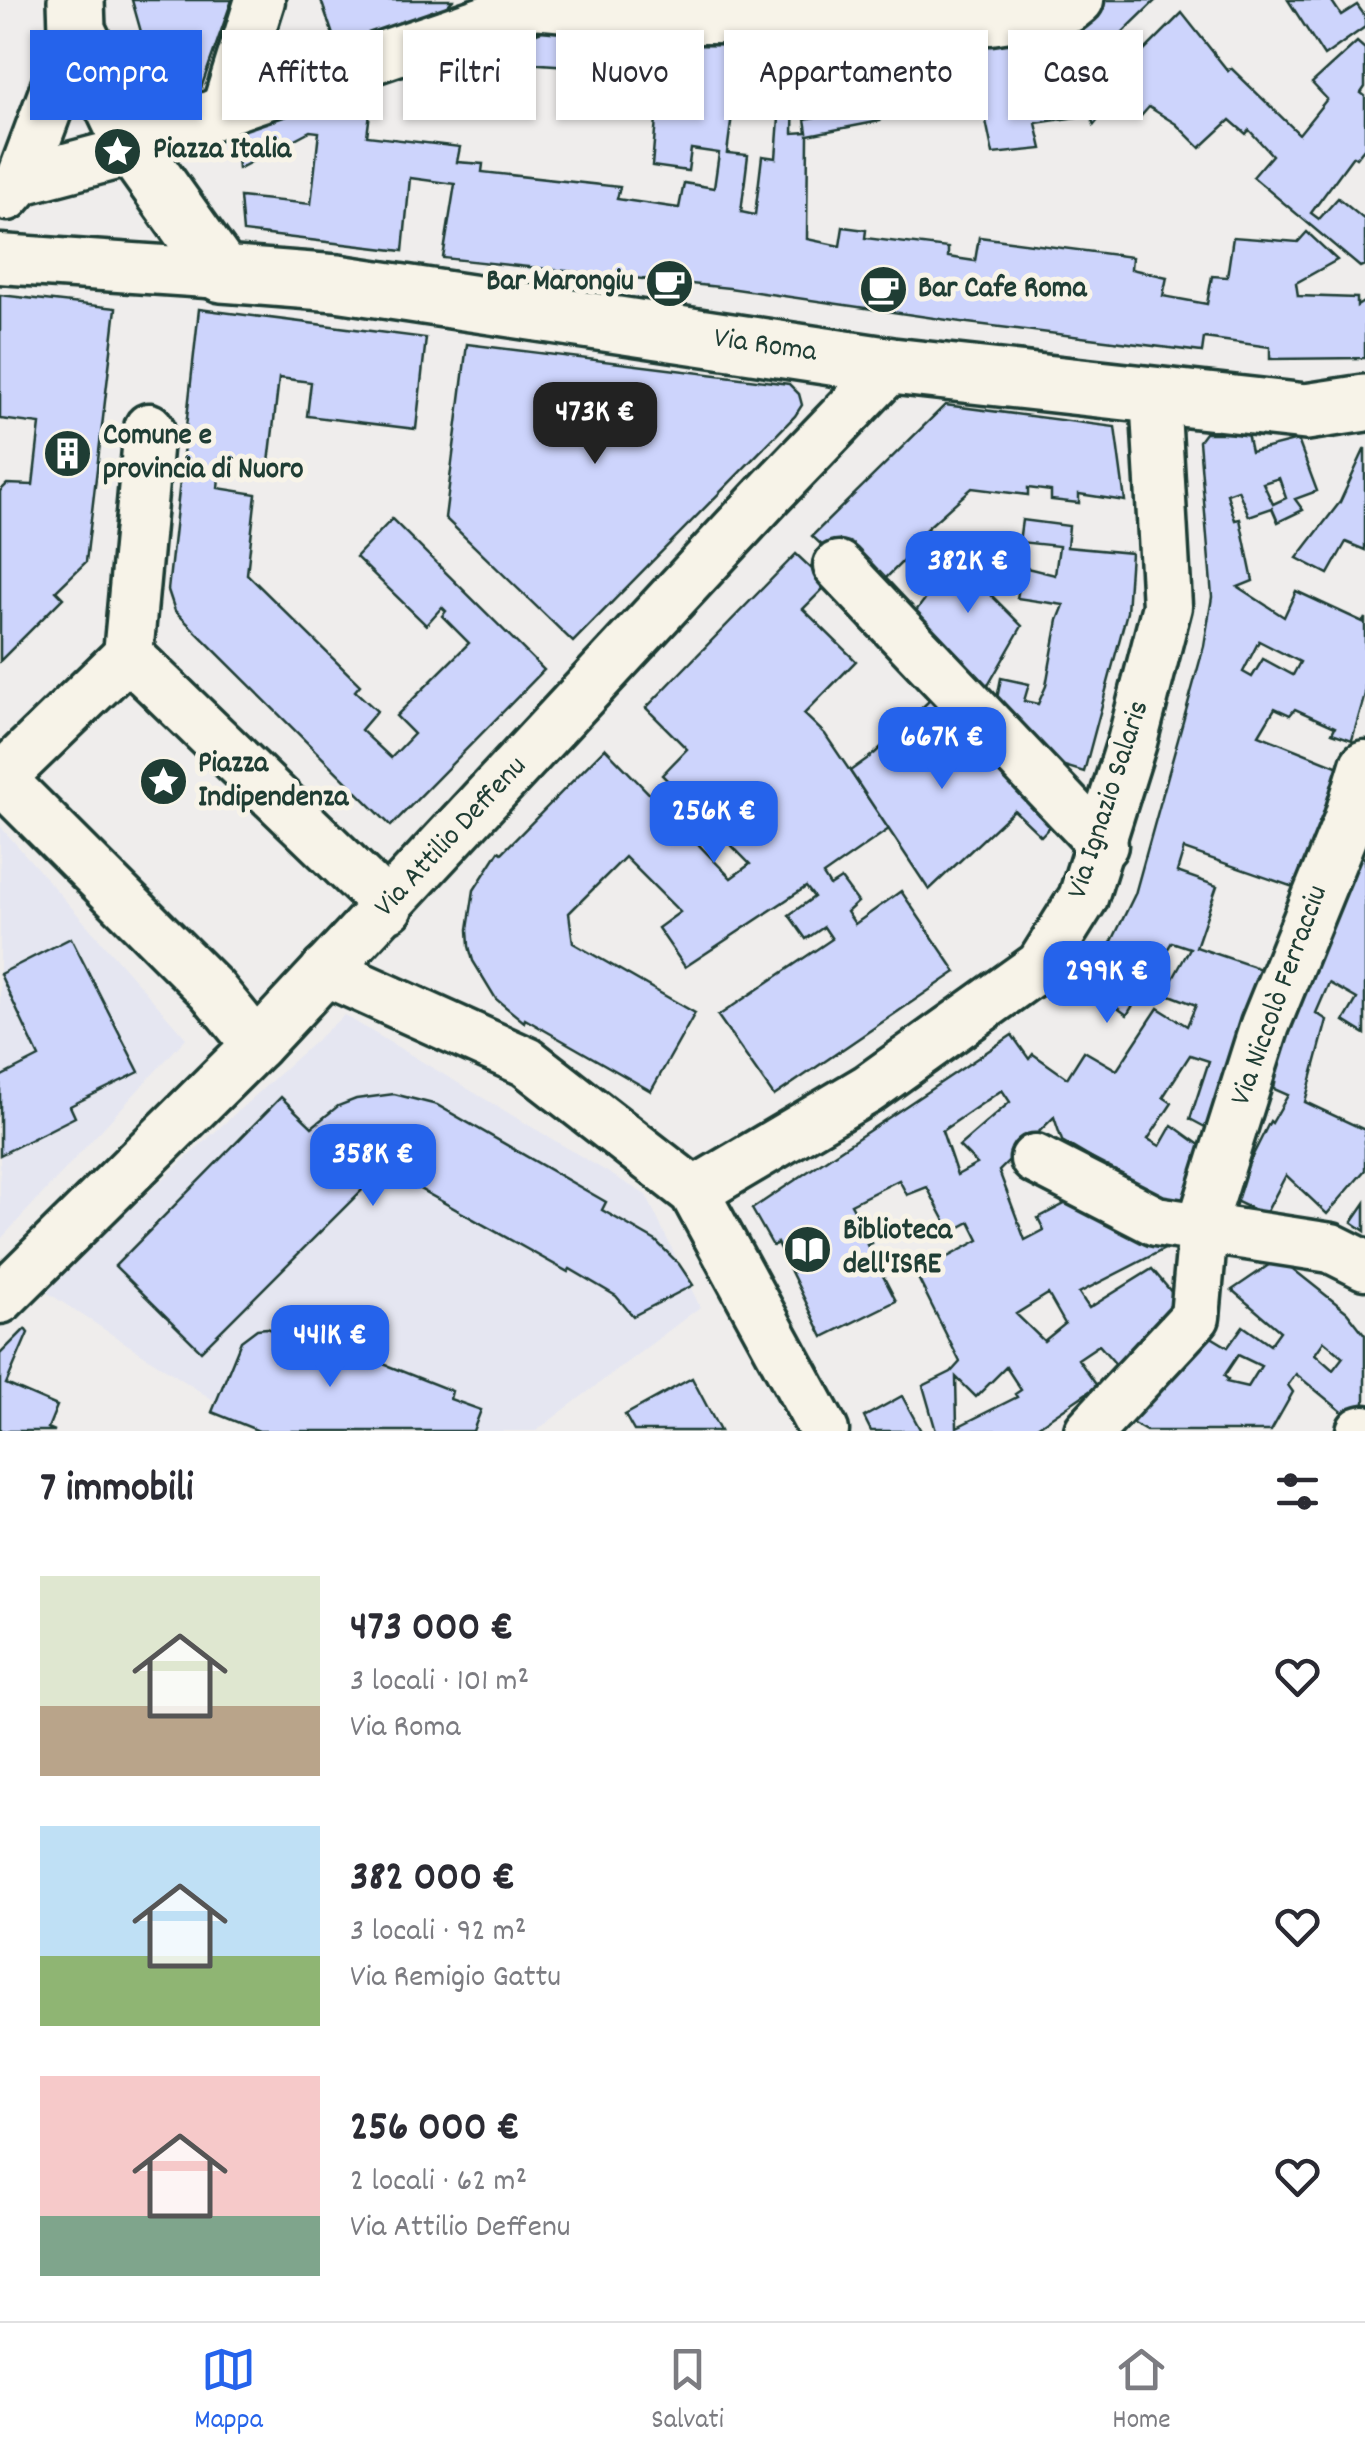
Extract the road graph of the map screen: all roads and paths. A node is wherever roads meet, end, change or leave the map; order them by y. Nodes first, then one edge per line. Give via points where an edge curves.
1 (260, 0) edge
2 (1080, 0) edge
3 (534, 2) edge
4 (76, 15) edge
5 (251, 30) edge
6 (383, 54) edge
7 (222, 111) edge
8 (134, 150) junction
9 (10, 192) edge
10 (0, 259) edge
11 (222, 274) junction
12 (892, 366) junction
13 (1155, 394) junction
14 (1365, 404) edge
15 (149, 428) dead end
16 (838, 566) dead end
17 (128, 655) junction
18 (1365, 765) edge
19 (0, 779) edge
20 (1356, 827) edge
21 (1103, 844) junction
22 (389, 907) junction
23 (325, 971) junction
24 (257, 1045) junction
25 (1034, 1159) dead end
26 (694, 1192) junction
27 (1203, 1229) junction
28 (1365, 1266) edge
29 (0, 1299) edge
30 (1095, 1430) edge
31 (824, 1431) edge

1 - 5 street
2 - 3 street via 1069,8 990,20 698,19
3 - 6 street
4 - 8 street
4 - 9 street
7 - 8 street
8 - 9 street
8 - 11 street
10 - 11 street, Via Roma
11 - 12 street, Via Roma via 336,283
12 - 13 street, Via Roma
12 - 22 street, Via Attilio Deffenu
13 - 14 street, Via Roma via 1306,412
13 - 21 street, Via Ignazio Salaris via 1167,606
15 - 17 street
16 - 21 street
17 - 19 street
17 - 22 street
18 - 20 street, Via Niccolò Ferracciu
19 - 24 street via 212,990
20 - 27 street, Via Niccolò Ferracciu via 1264,1025
21 - 26 street, Via Ignazio Salaris via 1084,898 1041,965 868,1089
22 - 23 street, Via Attilio Deffenu
23 - 24 street, Via Attilio Deffenu
23 - 26 street via 527,1062
24 - 29 street, Via Attilio Deffenu
25 - 27 street via 1156,1221
26 - 31 street
27 - 28 street via 1331,1248
27 - 30 street, Via Niccolò Ferracciu via 1195,1317

